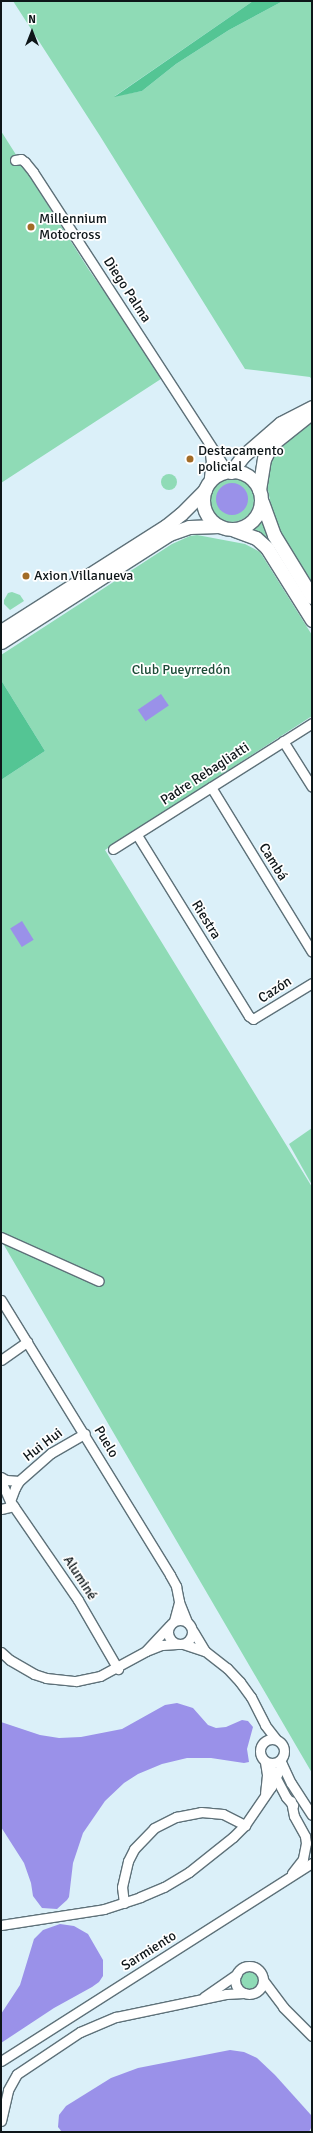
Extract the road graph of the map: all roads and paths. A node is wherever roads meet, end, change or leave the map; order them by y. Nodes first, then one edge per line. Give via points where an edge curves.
1 (15, 160) dead end
2 (312, 408) edge
3 (312, 411) edge
4 (209, 444) junction
5 (230, 472) junction
6 (206, 488) junction
7 (260, 496) junction
8 (219, 526) junction
9 (234, 530) junction
10 (312, 597) edge
11 (312, 620) edge
12 (1, 631) edge
13 (1, 642) edge
14 (312, 722) edge
15 (283, 741) junction
16 (211, 787) junction
17 (312, 787) edge
18 (136, 835) junction
19 (114, 850) dead end
20 (312, 952) edge
21 (312, 982) edge
22 (253, 1019) joint
23 (1, 1236) edge
24 (99, 1281) dead end
25 (1, 1300) edge
26 (27, 1342) junction
27 (1, 1360) edge
28 (85, 1434) junction
29 (1, 1477) edge
30 (1, 1481) edge
31 (19, 1481) junction
32 (12, 1504) junction
33 (1, 1509) edge
34 (179, 1602) junction
35 (187, 1622) junction
36 (172, 1624) junction
37 (193, 1631) junction
38 (180, 1644) junction
39 (205, 1651) junction
40 (1, 1652) edge
41 (146, 1652) junction
42 (118, 1669) junction
43 (265, 1725) junction
44 (276, 1739) junction
45 (264, 1742) junction
46 (266, 1762) junction
47 (281, 1762) junction
48 (276, 1777) junction
49 (264, 1796) junction
50 (301, 1797) junction
51 (288, 1799) junction
52 (312, 1801) edge
53 (312, 1815) edge
54 (245, 1824) junction
55 (312, 1836) edge
56 (312, 1863) edge
57 (286, 1880) junction
58 (124, 1903) junction
59 (1, 1925) edge
60 (237, 1974) junction
61 (263, 1980) junction
62 (256, 1992) junction
63 (244, 1993) junction
64 (201, 1999) junction
65 (283, 2007) junction
66 (312, 2036) edge
67 (1, 2061) edge
68 (1, 2121) edge

1 - 4 street, Diego Palma via 21,159 33,172
2 - 5 main road via 281,423 243,456
3 - 7 main road via 271,445 264,459
4 - 5 street, Diego Palma
4 - 6 street, Diego Palma via 211,462
5 - 6 main road via 218,475
5 - 7 main road via 241,472 251,478
6 - 8 main road via 204,507 212,521
6 - 12 main road via 166,526
7 - 9 main road via 256,518 246,526
7 - 10 main road via 274,535
8 - 9 main road
8 - 13 main road via 189,527 169,534
9 - 11 main road via 256,538 267,548
14 - 15 street, Padre Rebagliatti
15 - 16 street, Padre Rebagliatti
15 - 17 street
16 - 18 street, Padre Rebagliatti
16 - 20 street, Cambá
18 - 19 street, Padre Rebagliatti
18 - 22 street, Riestra
21 - 22 street, Cazón
23 - 24 street
25 - 26 street, Puelo
26 - 27 street
26 - 28 street, Puelo
28 - 31 street, Hui Hui via 52,1453
28 - 34 street, Puelo via 170,1574 176,1586
29 - 31 street
30 - 32 street, Aluminé
31 - 32 street
32 - 33 street
32 - 42 street, Aluminé via 74,1595
34 - 35 street, Puelo
34 - 36 street
35 - 36 street via 181,1620
35 - 37 street
36 - 38 street via 169,1637
36 - 41 street
37 - 38 street via 190,1641
37 - 39 street
38 - 39 street
38 - 41 street via 162,1645
39 - 43 street via 240,1682 259,1710
40 - 42 street via 24,1669 46,1678 65,1681 89,1680
41 - 42 street
43 - 44 street
43 - 45 street
44 - 45 street via 267,1739
44 - 47 street via 284,1749
45 - 46 street via 259,1752
46 - 47 street
46 - 48 street
46 - 49 street
47 - 48 street
47 - 50 street
48 - 49 street
48 - 51 street
49 - 51 street via 281,1794
49 - 54 street
50 - 52 street
50 - 53 street
51 - 55 street
51 - 57 street via 305,1836 306,1844 303,1859
54 - 58 street via 224,1846 189,1872 164,1887
54 - 58 street via 223,1814 201,1812 176,1817 154,1828 134,1849 128,1861 122,1887
56 - 57 street, Sarmiento
57 - 67 street, Sarmiento
58 - 59 street via 60,1917
60 - 61 street via 243,1968 252,1967 260,1971
60 - 63 street via 236,1985
60 - 64 street
61 - 62 street
61 - 65 street
62 - 63 street
62 - 65 street
63 - 64 street
64 - 68 street via 116,2017 80,2032 18,2074 8,2090
65 - 66 street

